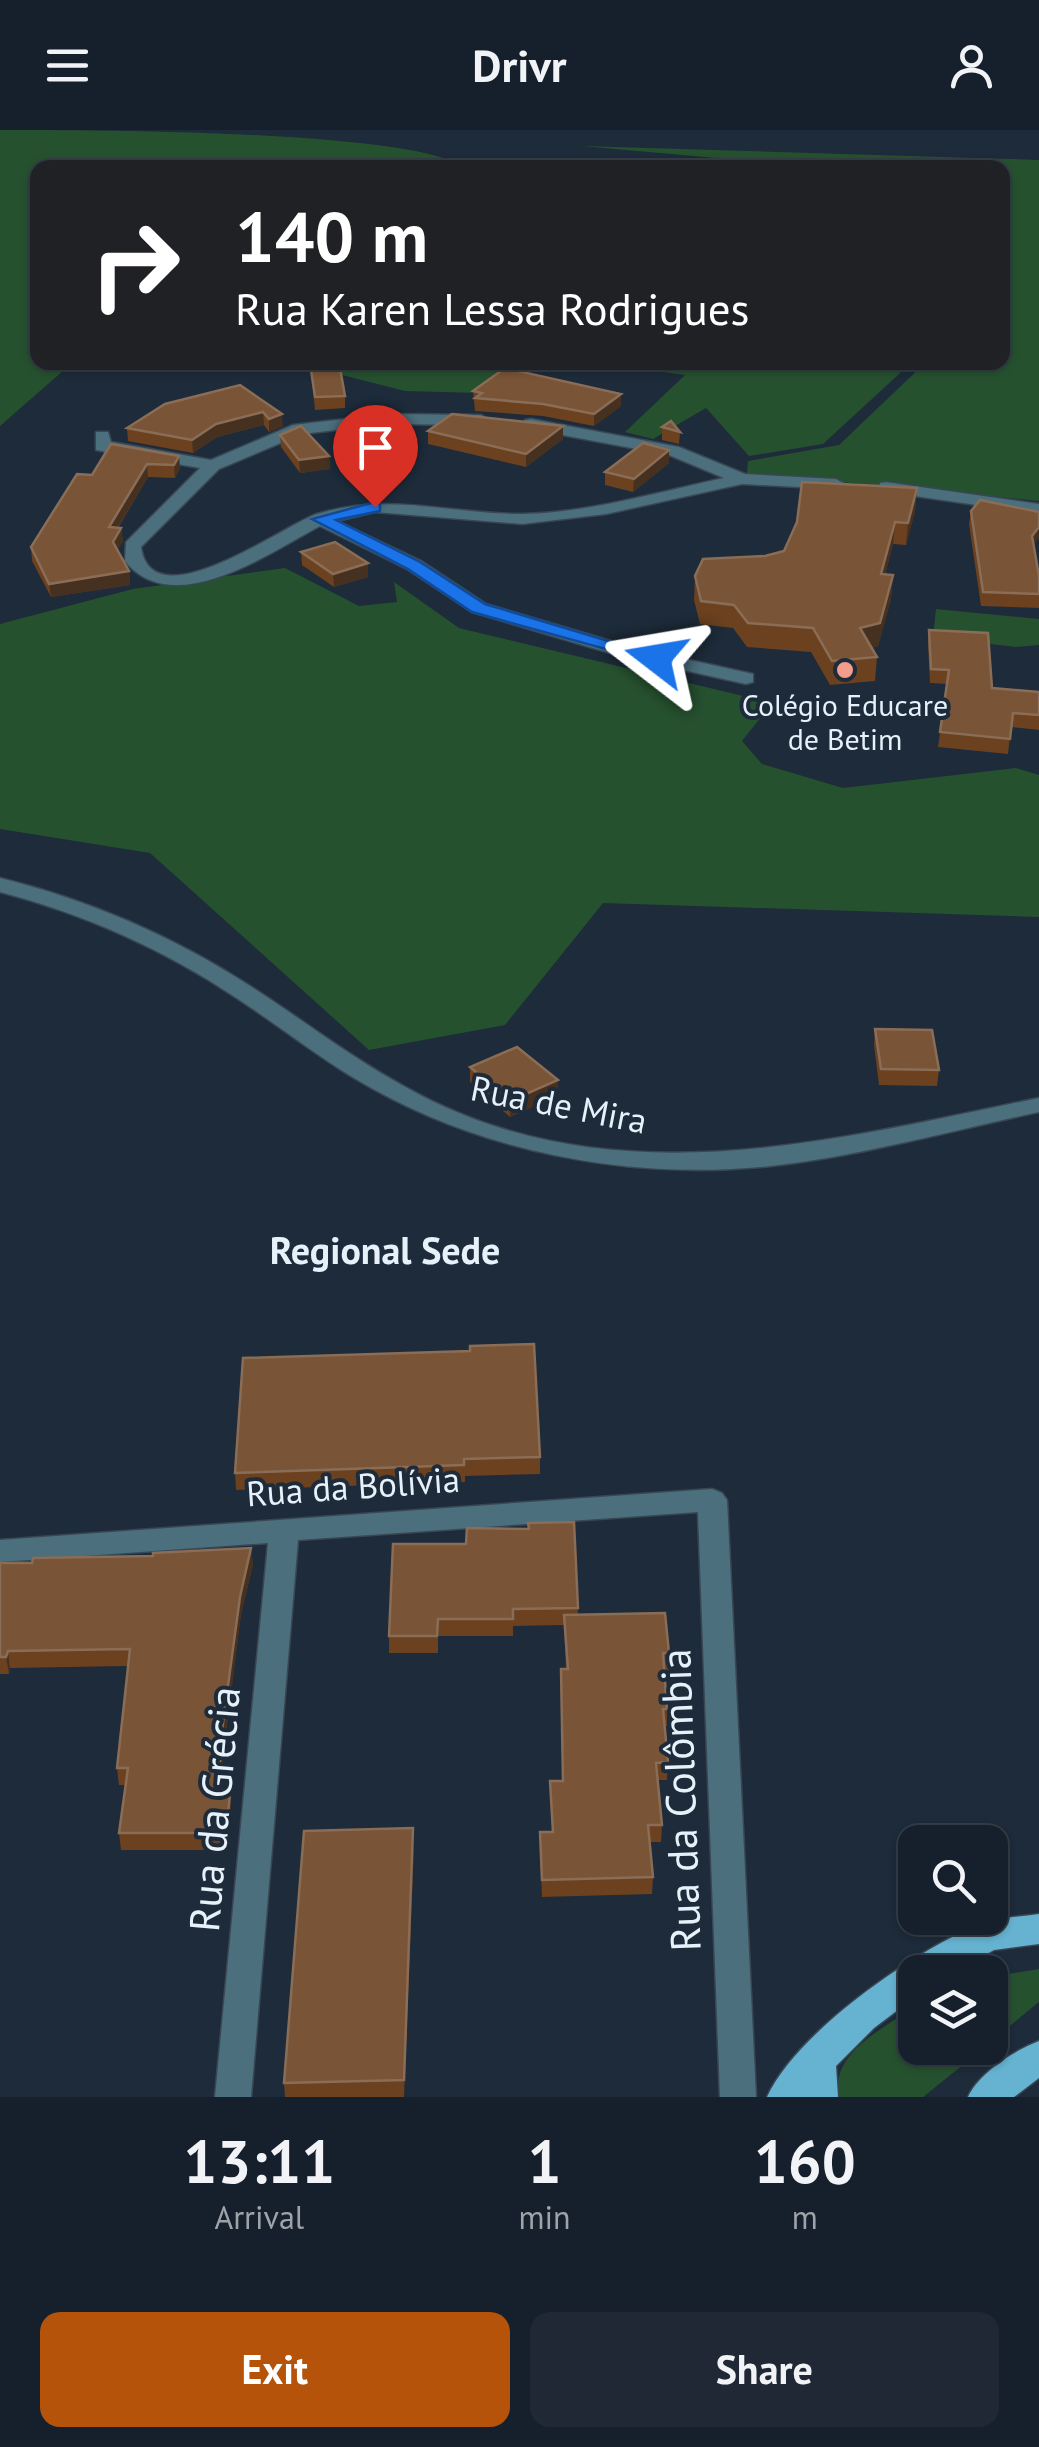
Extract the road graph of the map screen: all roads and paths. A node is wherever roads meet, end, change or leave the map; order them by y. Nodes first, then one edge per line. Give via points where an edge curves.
1 (102, 436) dead end
2 (212, 464) junction
3 (742, 479) junction
4 (1039, 510) edge
5 (320, 519) junction
6 (746, 678) dead end
7 (0, 885) edge
8 (1039, 1106) edge
9 (712, 1500) joint
10 (284, 1528) junction
11 (0, 1551) edge
12 (1039, 1929) edge
13 (955, 1955) edge
14 (898, 1992) edge
15 (1039, 2057) edge
16 (818, 2059) junction
17 (233, 2097) edge
18 (738, 2097) edge
19 (785, 2097) edge
20 (820, 2097) edge
21 (986, 2097) edge

1 - 2 street via 102,446 120,452
2 - 3 street via 299,429 446,417 542,425 673,451
2 - 5 street via 132,546 134,561 147,574 176,581 220,572
3 - 4 street via 926,490
3 - 5 street via 566,516 522,519 375,507
5 - 6 street via 414,565 478,608 626,652
7 - 8 street, Rua de Mira via 128,927 226,980 284,1024 442,1116 536,1142 648,1159 734,1160 821,1150
9 - 10 street, Rua da Bolívia
9 - 18 street, Rua da Colômbia
10 - 11 street, Rua da Bolívia
10 - 17 street, Rua da Grécia
12 - 13 main road via 988,1936
14 - 16 main road
15 - 21 main road
16 - 19 main road
16 - 20 main road

